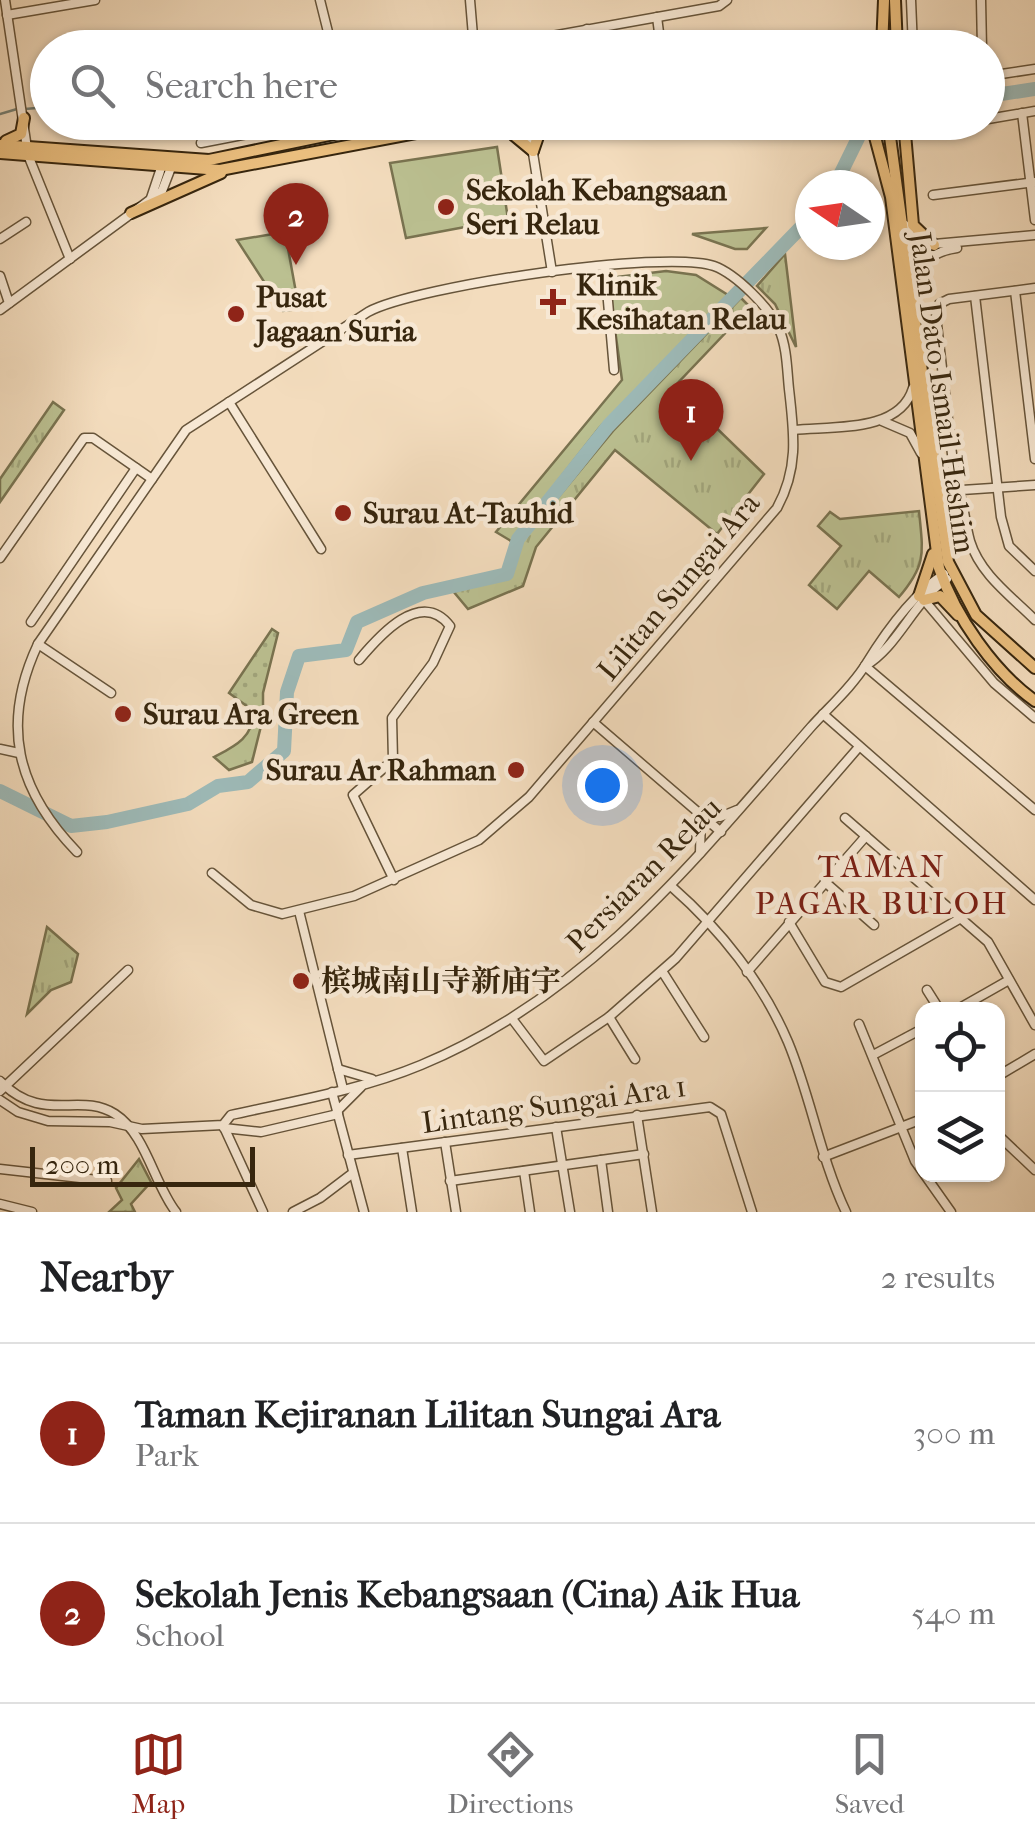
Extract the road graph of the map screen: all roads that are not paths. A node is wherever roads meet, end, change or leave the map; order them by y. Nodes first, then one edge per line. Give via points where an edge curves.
1 (4, 0) edge
2 (95, 0) edge
3 (320, 0) edge
4 (470, 0) edge
5 (726, 0) edge
6 (884, 0) edge
7 (895, 0) edge
8 (912, 0) edge
9 (981, 0) edge
10 (8, 15) junction
11 (657, 16) junction
12 (884, 28) edge
13 (586, 29) joint
14 (328, 30) edge
15 (472, 30) edge
16 (581, 30) edge
17 (659, 30) edge
18 (896, 30) edge
19 (912, 30) edge
20 (982, 30) edge
21 (1035, 70) edge
22 (1005, 74) edge
23 (1035, 112) edge
24 (1022, 114) junction
25 (1005, 116) edge
26 (24, 117) junction
27 (216, 140) edge
28 (296, 140) edge
29 (352, 140) edge
30 (379, 140) edge
31 (520, 140) edge
32 (531, 140) edge
33 (536, 140) edge
34 (874, 140) edge
35 (891, 140) edge
36 (906, 140) edge
37 (200, 143) dead end
38 (353, 145) junction
39 (0, 147) edge
40 (28, 150) junction
41 (533, 151) junction
42 (168, 160) junction
43 (241, 166) junction
44 (1033, 182) edge
45 (933, 195) dead end
46 (131, 212) junction
47 (1035, 220) edge
48 (903, 221) junction
49 (26, 222) dead end
50 (1035, 235) edge
51 (0, 239) edge
52 (966, 244) junction
53 (934, 245) junction
54 (70, 259) junction
55 (605, 267) junction
56 (552, 272) junction
57 (0, 276) edge
58 (1035, 288) edge
59 (1016, 290) junction
60 (975, 296) junction
61 (913, 301) junction
62 (9, 303) junction
63 (0, 310) edge
64 (614, 370) dead end
65 (916, 374) junction
66 (229, 402) junction
67 (882, 421) junction
68 (794, 430) junction
69 (1035, 459) edge
70 (924, 462) junction
71 (136, 468) junction
72 (152, 479) junction
73 (1035, 485) edge
74 (997, 488) junction
75 (962, 490) junction
76 (934, 536) junction
77 (321, 548) dead end
78 (0, 558) edge
79 (1035, 571) edge
80 (948, 576) junction
81 (922, 598) junction
82 (1035, 620) edge
83 (31, 622) dead end
84 (38, 644) junction
85 (984, 647) junction
86 (359, 660) dead end
87 (865, 666) junction
88 (1035, 668) edge
89 (1014, 686) junction
90 (111, 693) dead end
91 (1035, 701) edge
92 (822, 714) junction
93 (1035, 718) edge
94 (594, 722) junction
95 (858, 748) junction
96 (0, 750) edge
97 (19, 752) junction
98 (741, 808) junction
99 (1035, 810) edge
100 (701, 815) junction
101 (846, 818) dead end
102 (721, 832) junction
103 (866, 836) junction
104 (77, 852) dead end
105 (698, 857) junction
106 (212, 872) dead end
107 (394, 880) junction
108 (825, 882) junction
109 (672, 887) junction
110 (1035, 900) edge
111 (299, 911) junction
112 (961, 918) junction
113 (710, 920) junction
114 (789, 922) junction
115 (874, 925) dead end
116 (128, 970) dead end
117 (662, 971) junction
118 (746, 972) junction
119 (1010, 980) junction
120 (927, 990) dead end
121 (934, 1002) edge
122 (972, 1002) edge
123 (609, 1018) junction
124 (513, 1020) junction
125 (859, 1024) dead end
126 (1035, 1025) edge
127 (915, 1033) edge
128 (704, 1038) dead end
129 (1035, 1054) edge
130 (873, 1055) junction
131 (635, 1059) dead end
132 (338, 1068) junction
133 (1005, 1072) edge
134 (373, 1080) junction
135 (2, 1086) edge
136 (344, 1089) junction
137 (332, 1092) junction
138 (0, 1100) edge
139 (337, 1113) junction
140 (637, 1115) junction
141 (915, 1122) edge
142 (224, 1126) junction
143 (556, 1126) junction
144 (128, 1127) junction
145 (904, 1128) junction
146 (1005, 1141) edge
147 (445, 1142) junction
148 (402, 1148) junction
149 (644, 1154) junction
150 (348, 1155) junction
151 (823, 1157) junction
152 (600, 1160) junction
153 (563, 1165) junction
154 (0, 1169) edge
155 (1035, 1170) edge
156 (524, 1171) junction
157 (353, 1172) junction
158 (107, 1181) dead end
159 (450, 1181) junction
160 (0, 1204) edge
161 (11, 1210) edge
162 (32, 1212) edge
163 (176, 1212) edge
164 (263, 1212) edge
165 (293, 1212) edge
166 (364, 1212) edge
167 (412, 1212) edge
168 (456, 1212) edge
169 (530, 1212) edge
170 (570, 1212) edge
171 (608, 1212) edge
172 (652, 1212) edge
173 (752, 1212) edge
174 (846, 1212) edge
175 (951, 1212) edge

1 - 10 street
2 - 10 street
3 - 14 street
4 - 15 street
5 - 11 street
6 - 12 main road
7 - 18 main road
8 - 19 street
9 - 20 street
10 - 26 street
11 - 13 street
11 - 17 street
13 - 16 street
21 - 22 street
23 - 24 street
24 - 25 street
24 - 44 street
26 - 39 main road via 20,134
26 - 40 street
27 - 37 street
28 - 42 main road via 218,159
29 - 38 street
30 - 38 main road
31 - 41 main road
32 - 41 street
33 - 41 main road
34 - 65 main road, Jalan Dato Ismail Hashim via 885,169
35 - 48 main road, Jalan Dato Ismail Hashim
36 - 53 main road via 913,224
38 - 43 main road
39 - 40 main road
40 - 42 main road
40 - 54 street
41 - 56 street
42 - 43 main road via 211,170
42 - 46 street via 166,187
43 - 46 main road
44 - 45 street
44 - 47 street
46 - 54 street
48 - 53 street via 914,241
48 - 61 main road, Jalan Dato Ismail Hashim
49 - 51 street
50 - 52 street
52 - 53 street
52 - 61 street via 929,257
54 - 62 street
55 - 56 street, Lilitan Sungai Ara
55 - 64 street
55 - 68 street, Lilitan Sungai Ara via 697,262 737,282 782,335
56 - 66 street, Lilitan Sungai Ara via 383,304
57 - 62 street
58 - 59 street
59 - 60 street
59 - 69 street
60 - 74 street
60 - 75 street via 948,299 936,316 956,484
61 - 80 main road, Jalan Dato Ismail Hashim
62 - 63 street
65 - 67 street via 905,406
65 - 70 main road, Jalan Dato Ismail Hashim
66 - 72 street, Lilitan Sungai Ara via 186,430
66 - 77 street
67 - 68 street
67 - 70 street via 910,432
68 - 94 street, Lilitan Sungai Ara via 794,466 776,508
70 - 76 main road, Jalan Dato Ismail Hashim
71 - 72 street
71 - 78 street via 84,438
71 - 83 street
72 - 84 street, Lilitan Sungai Ara
73 - 74 street
74 - 75 street
74 - 79 street via 1009,546
75 - 82 street via 977,559
76 - 80 main road, Jalan Dato Ismail Hashim
76 - 81 main road
80 - 81 street, Persiaran Relau
80 - 85 main road, Jalan Dato Ismail Hashim
80 - 88 main road, Jalan Dato Ismail Hashim via 976,614
81 - 85 main road via 942,598
81 - 87 street, Persiaran Relau
81 - 93 street via 994,683
84 - 90 street
84 - 97 street, Lilitan Sungai Ara via 19,696
85 - 89 main road, Jalan Dato Ismail Hashim
86 - 107 street via 389,626 424,611 450,626 433,663 392,718 394,760 352,794
87 - 92 street, Persiaran Relau
87 - 99 street
88 - 89 main road via 1015,663
89 - 91 main road, Jalan Dato Ismail Hashim
92 - 95 street
92 - 98 street, Persiaran Relau
94 - 100 street
94 - 107 street, Lilitan Sungai Ara via 529,797 484,836
95 - 110 street
95 - 113 street
96 - 97 street
97 - 104 street, Lilitan Sungai Ara via 32,797
98 - 100 street
98 - 102 street, Persiaran Relau
100 - 102 street
100 - 105 street
101 - 103 street
102 - 105 street, Persiaran Relau
103 - 108 street
103 - 112 street
105 - 109 street, Persiaran Relau
106 - 111 street, Lilitan Sungai Ara via 257,908
107 - 111 street, Lilitan Sungai Ara
108 - 114 street
108 - 115 street
109 - 113 street
109 - 124 street, Persiaran Relau via 604,954
111 - 132 street
112 - 114 street via 841,987 826,982
112 - 119 street via 988,942
113 - 117 street
113 - 118 street
114 - 118 street
116 - 135 street
117 - 123 street
117 - 128 street
118 - 151 street via 788,1041
119 - 122 street
119 - 126 street
120 - 121 street
123 - 124 street via 544,1061
123 - 131 street
124 - 134 street, Persiaran Relau
125 - 130 street
127 - 130 street
129 - 133 street
130 - 145 street
132 - 134 street
132 - 136 street
134 - 136 street, Persiaran Relau
134 - 139 street
135 - 144 street, Persiaran Relau via 36,1106 108,1111
136 - 137 street, Persiaran Relau
137 - 139 street
137 - 142 street, Persiaran Relau via 231,1115
138 - 144 street, Persiaran Relau via 40,1119
139 - 142 street via 264,1132
139 - 150 street
140 - 143 street, Lintang Sungai Ara 1
140 - 149 street
140 - 173 street, Lintang Sungai Ara 1 via 719,1110
141 - 145 street
142 - 144 street, Persiaran Relau
142 - 164 street
143 - 147 street, Lintang Sungai Ara 1
143 - 153 street
144 - 163 street
145 - 151 street
145 - 175 street via 924,1178
146 - 155 street
147 - 148 street, Lintang Sungai Ara 1
147 - 159 street
148 - 150 street, Lintang Sungai Ara 1
148 - 167 street
149 - 152 street
149 - 172 street
150 - 157 street
151 - 174 street
152 - 153 street
152 - 171 street
153 - 156 street
153 - 170 street
154 - 158 street
156 - 159 street
156 - 169 street
157 - 165 street
157 - 166 street
159 - 168 street
160 - 161 street
161 - 162 street

